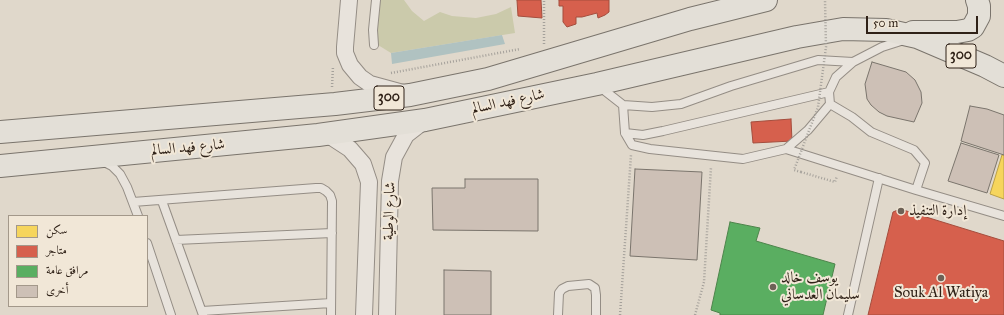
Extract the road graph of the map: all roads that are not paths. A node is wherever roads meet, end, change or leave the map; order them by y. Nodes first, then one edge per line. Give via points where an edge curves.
1 (349, 0) edge
2 (376, 0) edge
3 (766, 0) edge
4 (977, 0) edge
5 (908, 35) junction
6 (374, 45) dead end
7 (853, 62) junction
8 (1004, 76) edge
9 (597, 84) junction
10 (829, 92) junction
11 (410, 95) junction
12 (830, 104) junction
13 (622, 105) junction
14 (425, 120) junction
15 (0, 132) edge
16 (626, 133) junction
17 (327, 134) junction
18 (786, 149) junction
19 (92, 157) junction
20 (0, 166) edge
21 (879, 178) junction
22 (916, 190) junction
23 (162, 201) junction
24 (133, 202) junction
25 (138, 215) edge
26 (1004, 216) edge
27 (332, 233) junction
28 (176, 240) junction
29 (148, 246) edge
30 (331, 303) junction
31 (202, 313) edge
32 (171, 315) edge
33 (331, 315) edge
34 (364, 315) edge
35 (387, 315) edge
36 (558, 315) edge
37 (596, 315) edge
38 (848, 315) edge

1 - 11 street via 345,46 347,59 353,70 370,84
2 - 6 lane
3 - 11 main road, شارع فهد السالم / 300 via 542,51 488,79
4 - 5 main road via 980,16 968,30
5 - 7 lane
5 - 8 main road, شارع فهد السالم / 300
5 - 9 main road, شارع فهد السالم / 300 via 868,29 843,29 797,37
7 - 10 lane via 836,77
7 - 13 lane via 818,60 738,83 681,104 652,107
9 - 13 lane
9 - 14 main road, شارع فهد السالم / 300
10 - 12 lane
10 - 16 lane via 663,132 643,135
11 - 15 main road, شارع فهد السالم / 300 via 335,104
12 - 18 lane via 808,130
12 - 22 lane via 870,132 914,150 925,163
13 - 16 lane
14 - 17 main road, شارع فهد السالم / 300
14 - 35 street, شارع الوطية via 406,135 394,157 390,181
16 - 18 lane via 632,144 650,149 711,156 743,159
17 - 19 main road, شارع فهد السالم / 300
17 - 34 street, شارع الوطية via 350,149 362,164 370,182
18 - 21 lane
19 - 20 main road, شارع فهد السالم / 300
19 - 24 lane via 117,170 128,187
21 - 22 lane
21 - 38 lane
22 - 26 lane
23 - 24 lane
23 - 27 lane via 321,188 330,195 332,201
23 - 28 lane
24 - 25 lane
27 - 28 lane
27 - 30 lane
28 - 31 lane
29 - 32 lane
30 - 31 lane
30 - 33 lane
36 - 37 lane via 559,293 562,289 589,284 595,288

